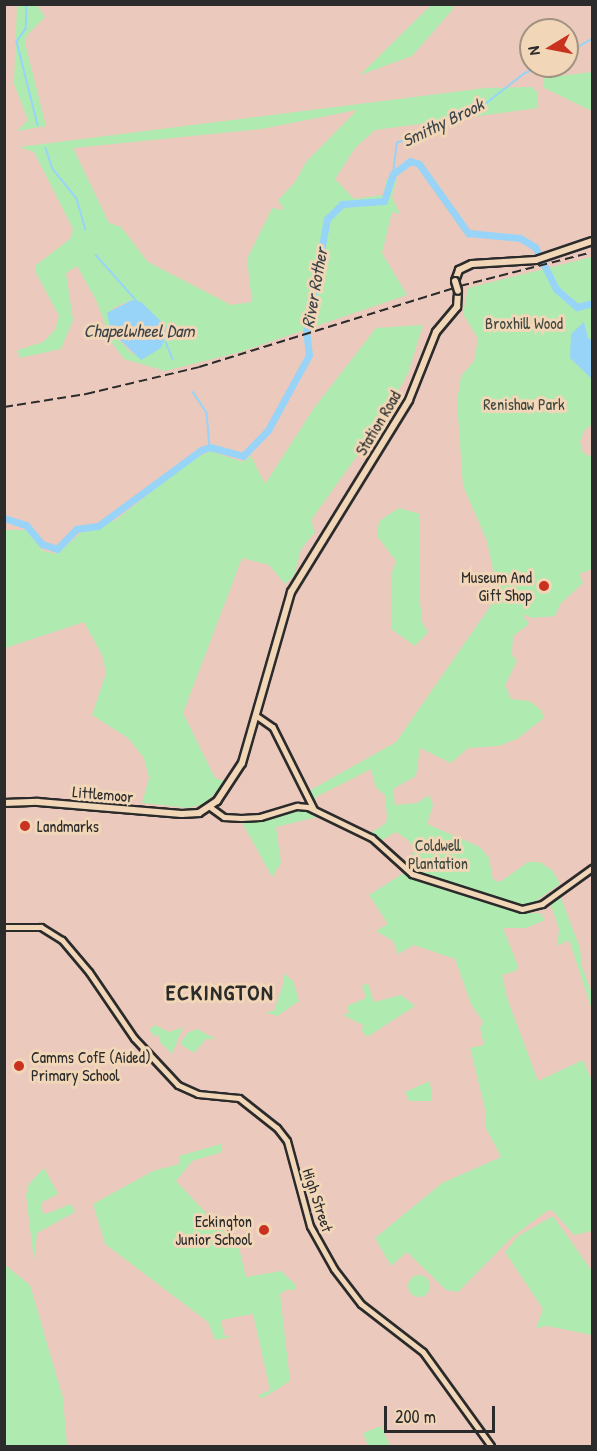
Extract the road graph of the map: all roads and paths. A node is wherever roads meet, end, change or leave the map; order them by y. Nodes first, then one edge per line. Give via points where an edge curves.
1 (592, 241) edge
2 (257, 716) junction
3 (4, 803) edge
4 (210, 807) junction
5 (314, 809) junction
6 (592, 868) edge
7 (4, 927) edge
8 (491, 1446) edge

1 - 2 main road, Station Road, bridge via 536,260 472,264 459,270 455,281 457,307 436,332 409,400 291,592
2 - 4 main road, Station Road via 238,771
2 - 5 street via 273,727
3 - 4 main road, Littlemoor via 199,813
4 - 5 main road via 224,817 241,819 297,806
5 - 6 main road via 372,838 412,873 522,909 542,904
7 - 8 main road, High Street via 40,927 54,934 79,959 134,1038 176,1083 198,1094 227,1095 249,1103 284,1136 310,1226 334,1269 361,1304 411,1342 449,1385

